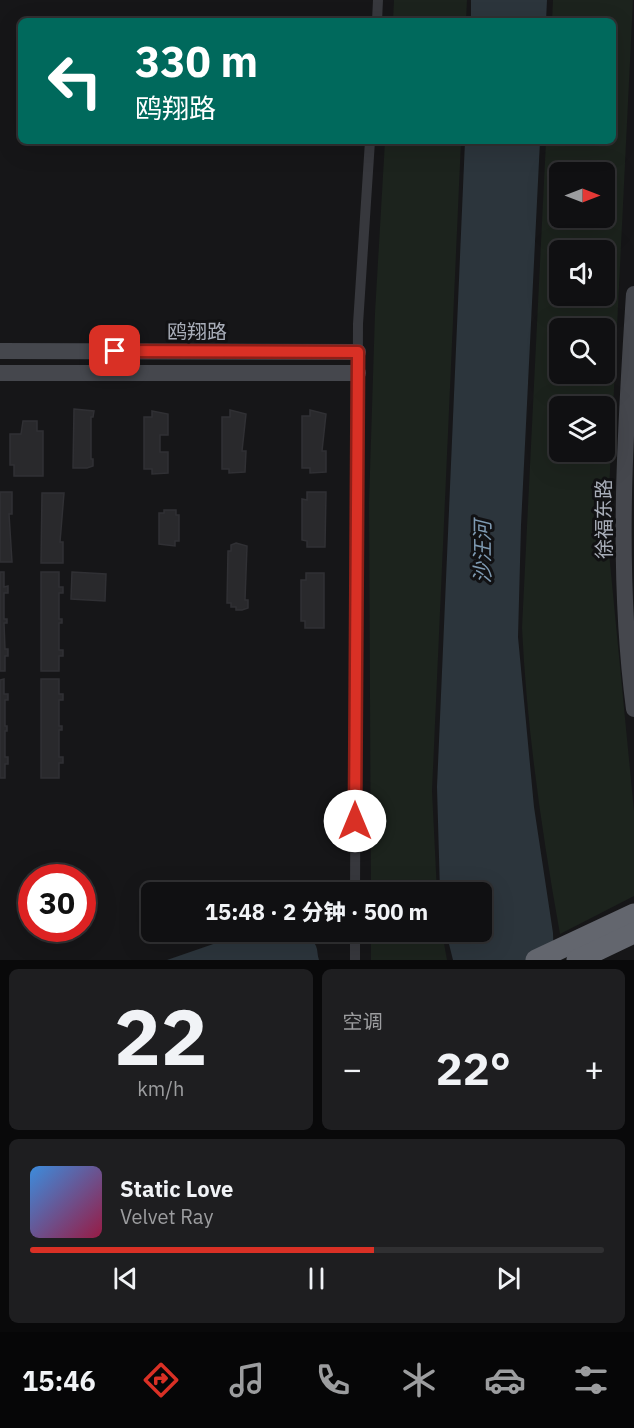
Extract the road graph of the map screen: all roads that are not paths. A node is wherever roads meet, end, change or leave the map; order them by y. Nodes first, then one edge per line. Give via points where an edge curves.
1 (378, 0) edge
2 (377, 18) edge
3 (370, 144) edge
4 (634, 294) edge
5 (0, 351) edge
6 (358, 352) junction
7 (0, 373) edge
8 (358, 373) junction
9 (634, 709) edge
10 (355, 882) edge
11 (634, 914) edge
12 (634, 933) edge
13 (355, 942) edge
14 (355, 960) edge
15 (536, 960) edge
16 (577, 960) edge

1 - 2 street
3 - 6 street
4 - 9 street, 徐福东路 via 624,506 626,618
5 - 6 street, 鸥翔路
6 - 8 street
7 - 8 street
8 - 10 street
11 - 15 highway
12 - 16 highway
13 - 14 street

